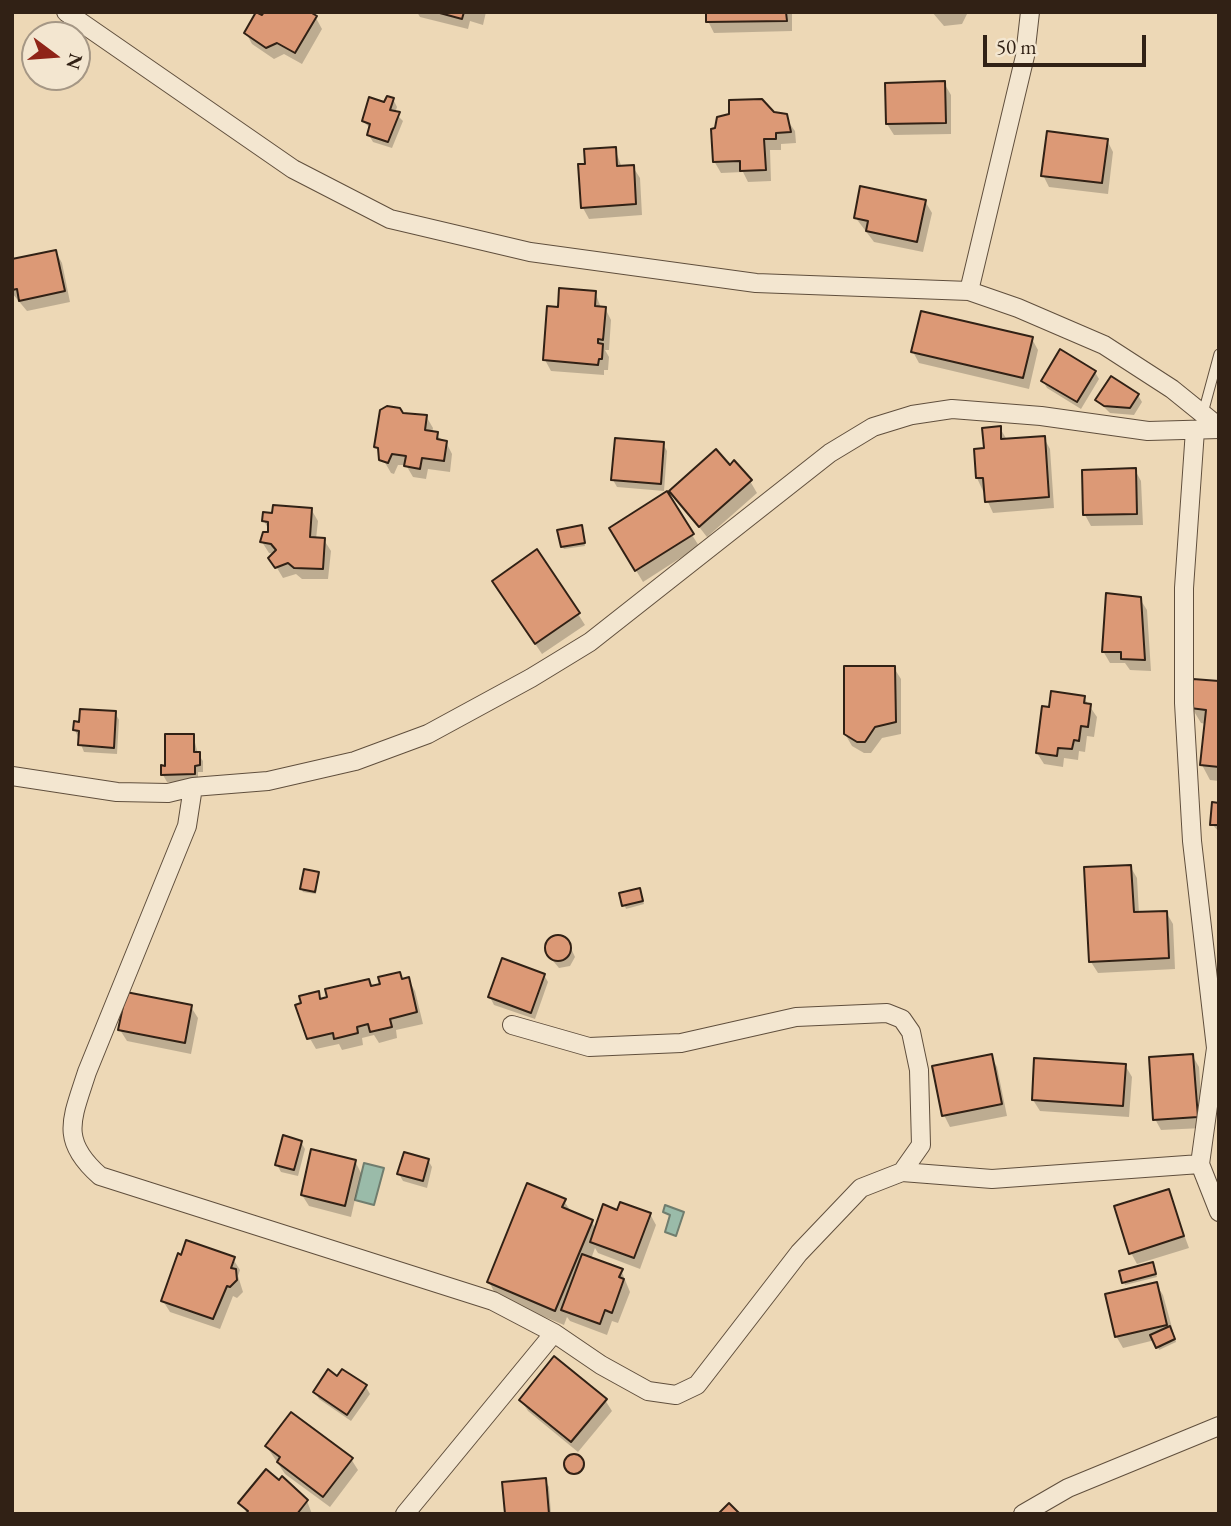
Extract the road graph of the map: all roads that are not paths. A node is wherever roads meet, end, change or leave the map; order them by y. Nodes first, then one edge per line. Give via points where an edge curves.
1 (66, 12) edge
2 (1031, 12) edge
3 (969, 291) junction
4 (1219, 354) edge
5 (1199, 422) junction
6 (1219, 428) edge
7 (12, 776) edge
8 (193, 787) junction
9 (1211, 961) edge
10 (512, 1025) dead end
11 (1200, 1164) junction
12 (902, 1172) junction
13 (1219, 1212) edge
14 (554, 1332) junction
15 (1219, 1426) edge
16 (405, 1514) edge
17 (1023, 1514) edge

1 - 3 street via 293,169 390,219 530,252 756,283
2 - 3 street via 1025,56
3 - 5 street via 1104,345 1172,389
4 - 5 lane
5 - 6 street
5 - 8 street via 1148,431 952,409 873,427 830,453 590,642 428,734 355,761 268,781
5 - 9 street via 1184,588 1184,703 1191,829
7 - 8 street via 117,792 168,793
8 - 14 street via 187,826 75,1108 72,1135 80,1158 100,1176 481,1297
9 - 11 street via 1216,1048
10 - 12 street via 589,1047 681,1043 796,1017 887,1013 902,1019 911,1032 919,1070 921,1145
11 - 12 street via 992,1179
11 - 13 street
12 - 14 street via 861,1188 799,1254 697,1385 677,1395 648,1391
14 - 16 street
15 - 17 street via 1068,1489

